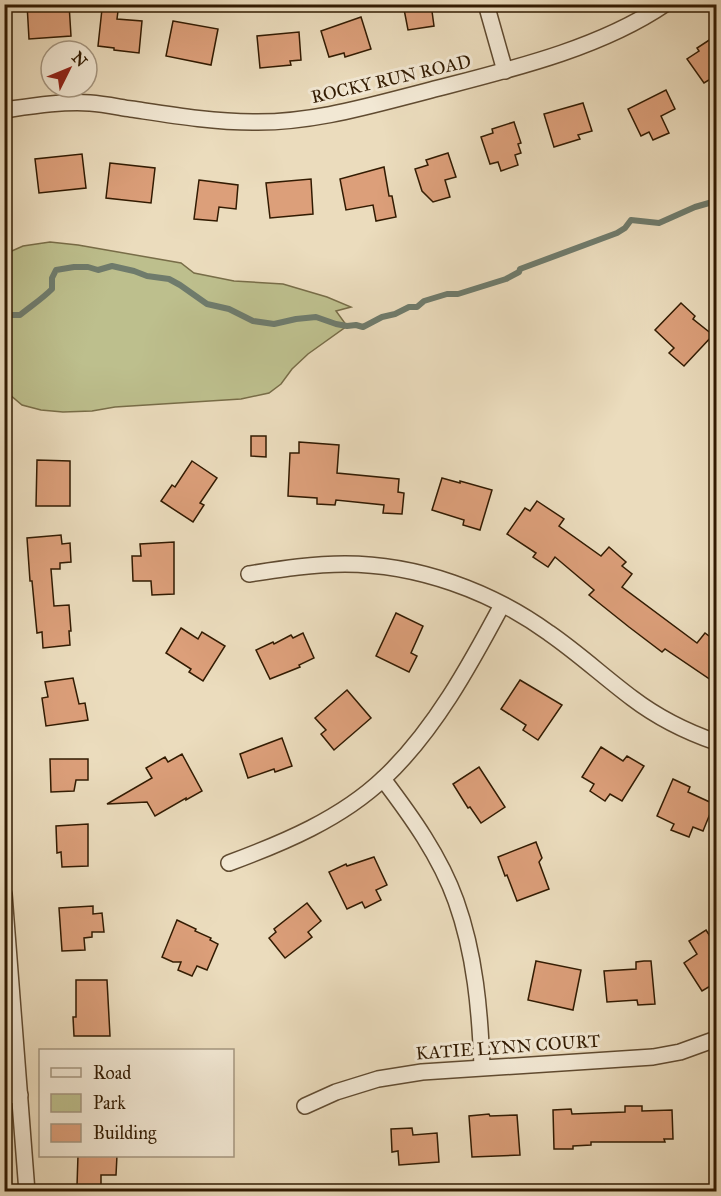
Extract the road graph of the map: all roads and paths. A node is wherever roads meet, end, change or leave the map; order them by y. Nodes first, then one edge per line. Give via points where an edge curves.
1 (486, 4) edge
2 (665, 4) edge
3 (505, 71) junction
4 (4, 110) edge
5 (249, 574) dead end
6 (502, 605) junction
7 (717, 742) edge
8 (383, 779) junction
9 (229, 863) dead end
10 (4, 894) edge
11 (717, 1039) edge
12 (482, 1067) junction
13 (12, 1096) edge
14 (305, 1106) dead end
15 (27, 1191) edge

1 - 3 street
2 - 3 street, ROCKY RUN ROAD via 592,42
3 - 4 street, ROCKY RUN ROAD via 343,113 298,120 208,120 90,103
5 - 6 street via 346,564 394,568 428,575
6 - 7 street via 549,633 633,700 670,722
6 - 8 street via 437,715
8 - 9 street via 302,832
8 - 12 street via 411,817 456,899 474,973
10 - 13 street
11 - 12 street, KATIE LYNN COURT via 653,1057
12 - 14 street, KATIE LYNN COURT via 378,1079
13 - 15 street

